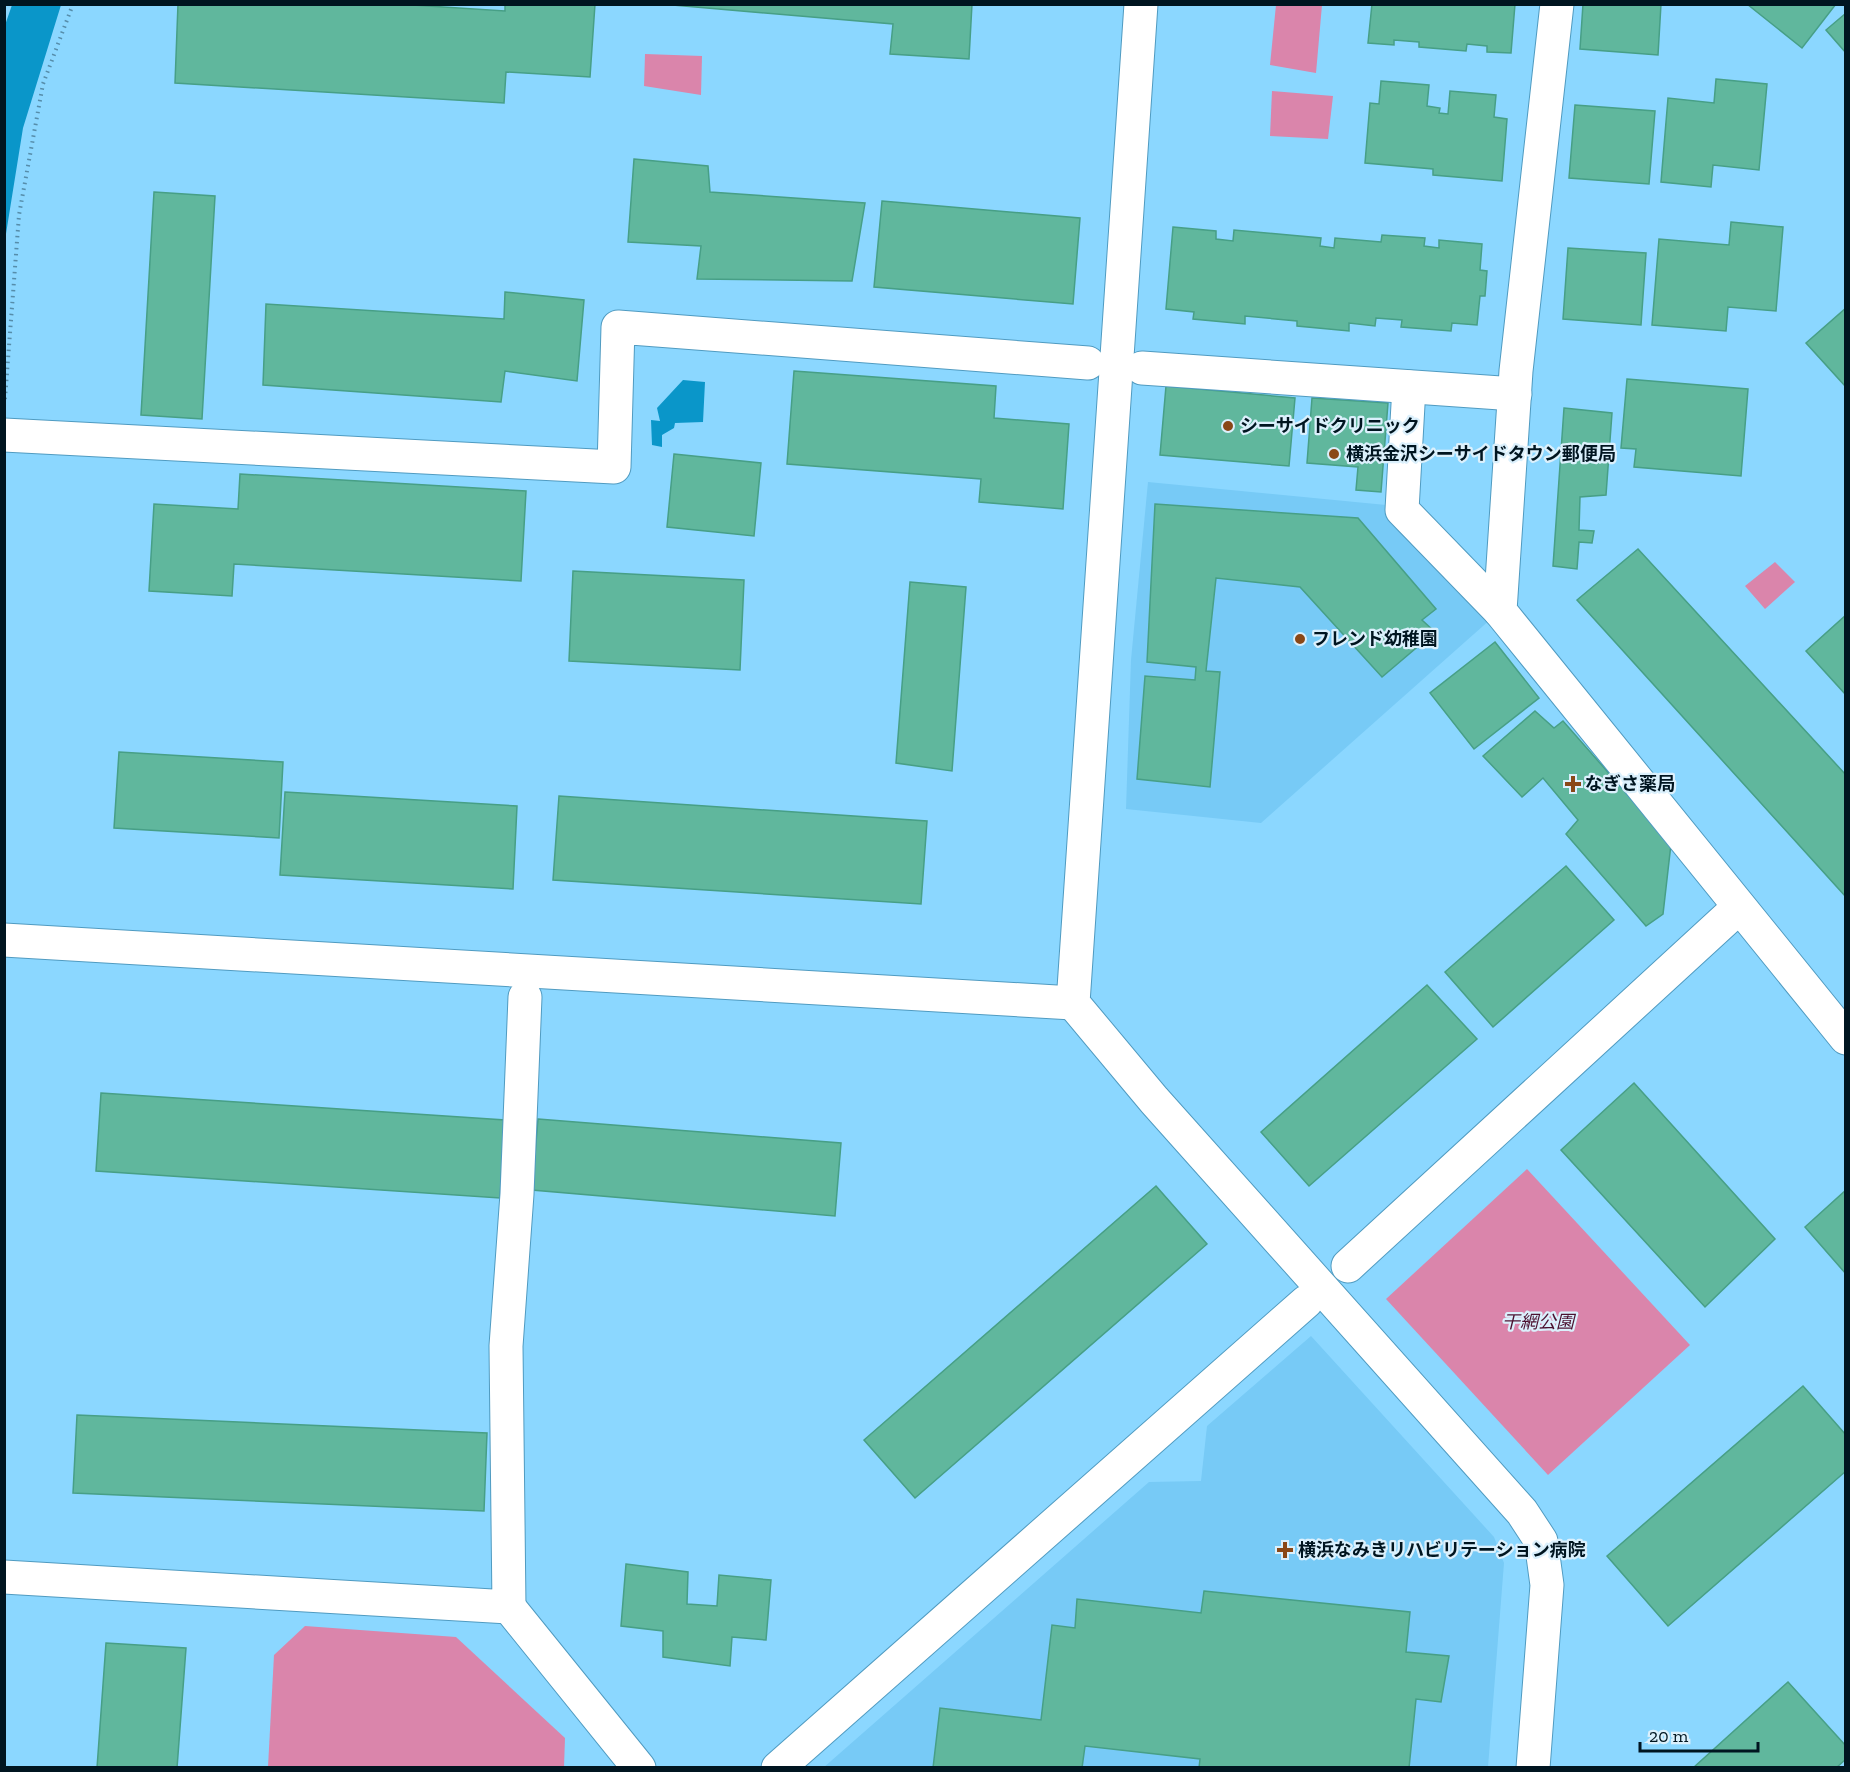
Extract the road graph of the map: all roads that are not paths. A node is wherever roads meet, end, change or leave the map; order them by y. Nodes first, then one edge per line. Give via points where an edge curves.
1 (1141, 4) edge
2 (1557, 4) edge
3 (1088, 363) dead end
4 (1142, 368) dead end
5 (1409, 387) junction
6 (1515, 394) junction
7 (4, 435) edge
8 (1500, 611) junction
9 (1738, 908) junction
10 (4, 940) edge
11 (525, 997) dead end
12 (1073, 1003) junction
13 (1845, 1038) edge
14 (1348, 1266) dead end
15 (1306, 1302) dead end
16 (4, 1577) edge
17 (509, 1607) junction
18 (639, 1767) edge
19 (778, 1767) edge
20 (1533, 1767) edge

1 - 12 street
2 - 6 street
3 - 7 street via 618,327 614,467
4 - 5 street
5 - 6 street
5 - 8 street via 1402,510
6 - 8 street
8 - 9 street
9 - 13 street
9 - 14 street
10 - 12 street
11 - 17 street via 506,1346
12 - 20 street via 1154,1100 1522,1512 1540,1541 1547,1585
15 - 19 street
16 - 17 street
17 - 18 street

